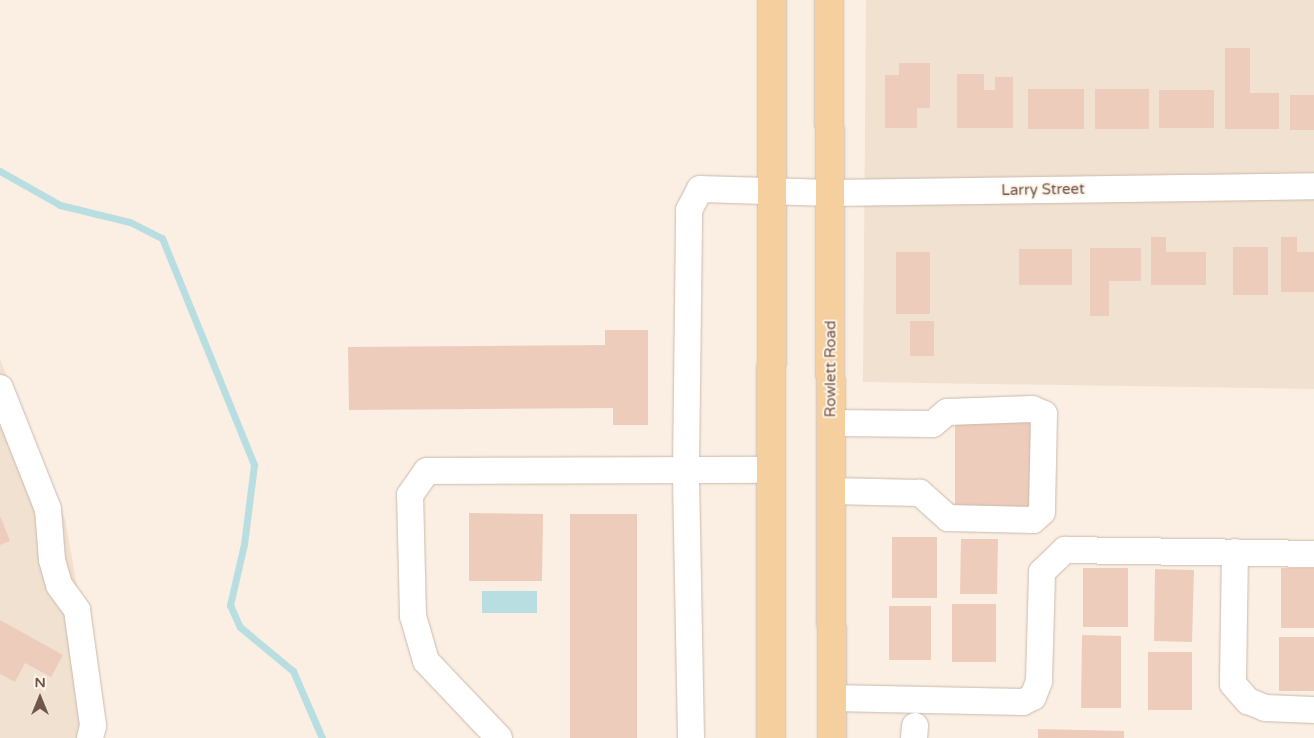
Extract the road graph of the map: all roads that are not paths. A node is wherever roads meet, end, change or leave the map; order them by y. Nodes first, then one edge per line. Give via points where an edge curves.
1 (772, 0) edge
2 (829, 0) edge
3 (1314, 186) edge
4 (771, 192) junction
5 (831, 193) junction
6 (0, 388) edge
7 (831, 424) junction
8 (686, 469) junction
9 (770, 470) junction
10 (831, 491) junction
11 (1235, 552) junction
12 (1314, 554) edge
13 (831, 698) junction
14 (1314, 710) edge
15 (90, 738) edge
16 (499, 738) edge
17 (691, 738) edge
18 (771, 738) edge
19 (832, 738) edge

1 - 4 main road
2 - 5 main road, Rowlett Road
3 - 5 street, Larry Street
4 - 5 street, Larry Street
4 - 8 street, Larry Street via 700,189 689,210
4 - 9 main road
5 - 7 main road, Rowlett Road
6 - 15 street via 48,509 52,560 59,584 77,610 93,726
7 - 10 main road, Rowlett Road
7 - 10 street via 933,424 947,412 1032,409 1044,414 1042,512 1033,520 948,518 920,494
8 - 9 street
8 - 16 street via 427,471 410,495 413,616 426,661
8 - 17 street
9 - 18 main road
10 - 13 main road, Rowlett Road
11 - 12 street
11 - 13 street via 1065,550 1042,572 1039,681 1033,696 1023,702
11 - 14 street via 1233,684 1248,701 1265,708
13 - 19 main road, Rowlett Road

